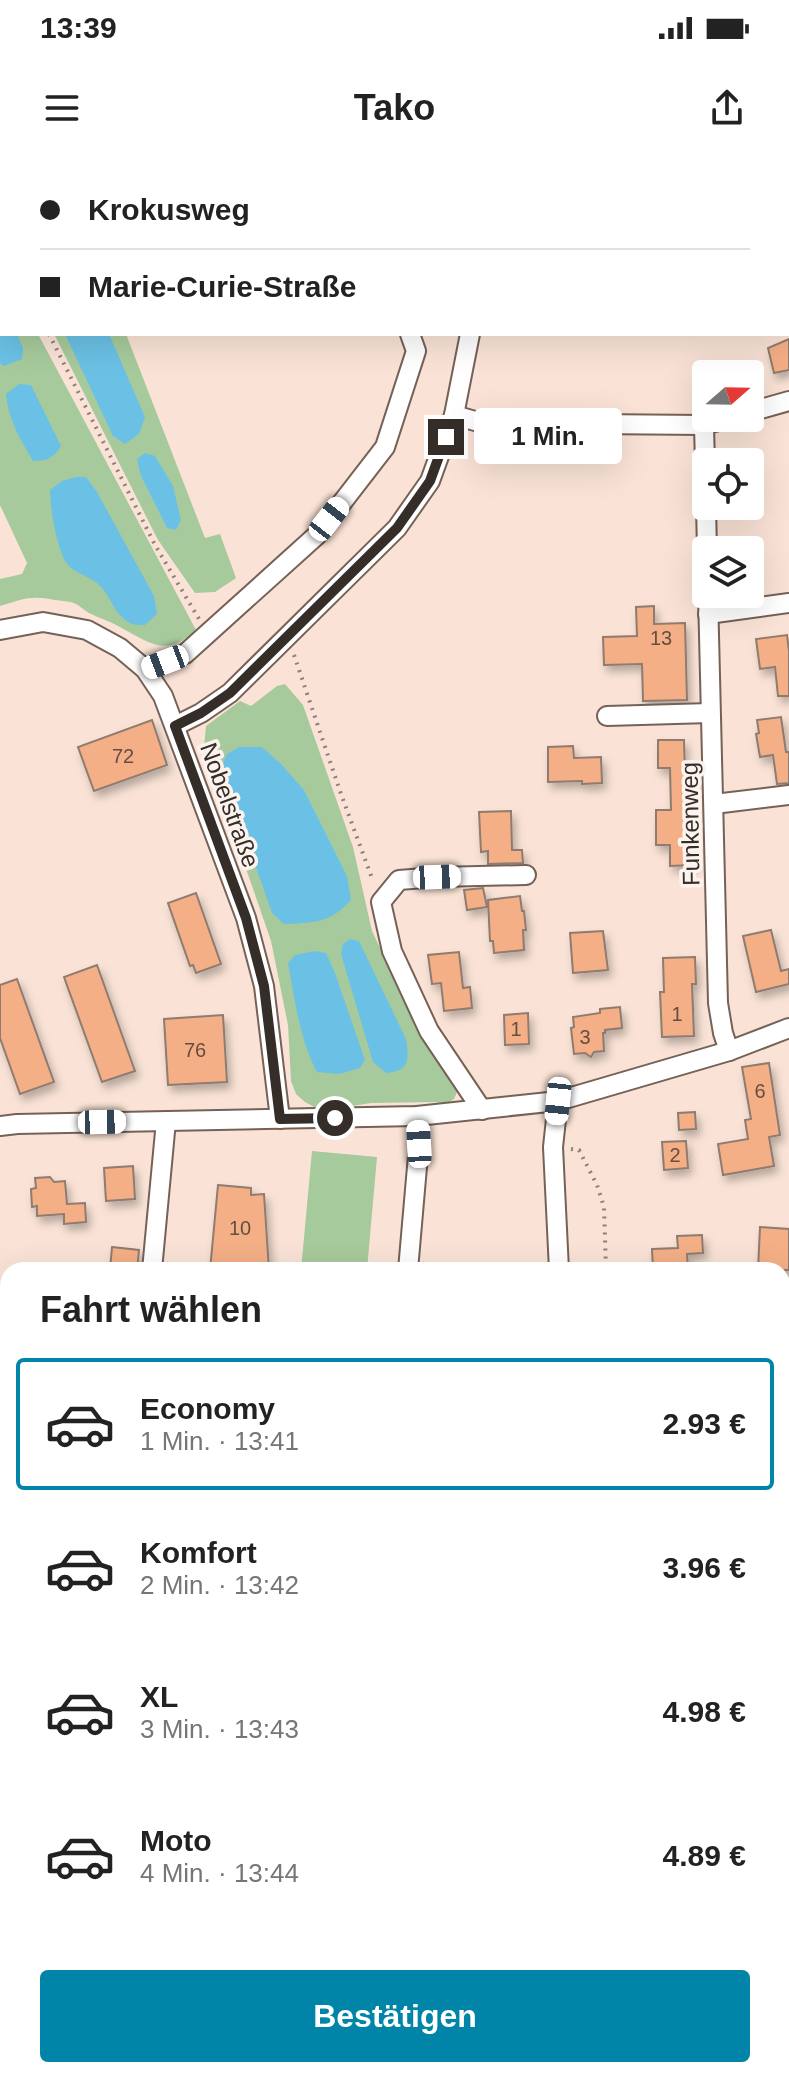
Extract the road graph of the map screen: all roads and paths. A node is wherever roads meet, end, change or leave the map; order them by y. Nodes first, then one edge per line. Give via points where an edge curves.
1 (50, 336) edge
2 (411, 336) edge
3 (470, 336) edge
4 (789, 401) edge
5 (764, 408) edge
6 (454, 415) junction
7 (692, 425) edge
8 (789, 603) edge
9 (708, 608) edge
10 (708, 614) junction
11 (0, 630) edge
12 (208, 635) junction
13 (287, 638) junction
14 (145, 669) junction
15 (710, 713) junction
16 (607, 716) dead end
17 (175, 726) junction
18 (789, 795) edge
19 (714, 804) junction
20 (526, 875) dead end
21 (381, 902) junction
22 (789, 1028) edge
23 (729, 1051) junction
24 (558, 1101) junction
25 (490, 1109) junction
26 (417, 1116) junction
27 (280, 1119) junction
28 (166, 1121) junction
29 (0, 1126) edge
30 (561, 1148) dead end
31 (153, 1262) edge
32 (409, 1262) edge
33 (559, 1262) edge
34 (606, 1262) edge

1 - 12 path via 155,545
2 - 12 street via 416,351 385,447 317,535
3 - 6 street
4 - 5 street
6 - 7 street via 482,423
6 - 13 street via 430,481 397,528
8 - 10 street
9 - 10 street, Funkenweg
10 - 15 street, Funkenweg
11 - 14 street, Nobelstraße via 43,622 87,630
12 - 14 street via 185,654
13 - 17 street via 230,693
13 - 21 path
14 - 17 street, Nobelstraße
15 - 16 street
15 - 19 street, Funkenweg
17 - 27 street, Nobelstraße via 246,918 264,986
18 - 19 street
19 - 23 street, Funkenweg via 718,1003
20 - 21 street via 399,880
21 - 25 street via 392,951 429,1031
22 - 23 street
23 - 24 street
24 - 25 street
24 - 33 street via 553,1147
25 - 26 street
26 - 27 street
26 - 32 street
27 - 28 street
28 - 29 street
28 - 31 street
30 - 34 path via 579,1150 597,1185 604,1207

